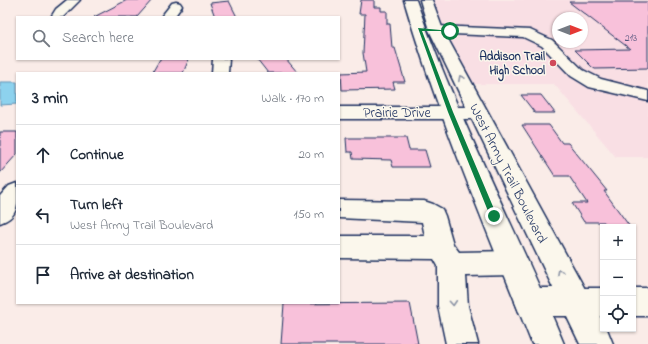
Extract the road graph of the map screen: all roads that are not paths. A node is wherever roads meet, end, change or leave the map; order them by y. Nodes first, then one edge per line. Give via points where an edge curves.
1 (74, 0) edge
2 (410, 0) edge
3 (426, 0) edge
4 (176, 6) dead end
5 (58, 16) edge
6 (167, 16) edge
7 (419, 29) junction
8 (436, 30) junction
9 (221, 60) edge
10 (220, 72) edge
11 (648, 96) edge
12 (450, 112) junction
13 (340, 113) edge
14 (479, 113) junction
15 (16, 193) edge
16 (340, 209) edge
17 (0, 213) edge
18 (340, 247) edge
19 (446, 256) junction
20 (513, 263) junction
21 (530, 302) junction
22 (589, 302) edge
23 (636, 302) edge
24 (648, 302) edge
25 (462, 344) edge
26 (548, 344) edge
27 (598, 344) edge

1 - 5 main road
2 - 7 main road, West Army Trail Boulevard
3 - 8 main road, West Army Trail Boulevard
4 - 6 main road
7 - 8 main road
7 - 12 main road, West Army Trail Boulevard
8 - 11 main road via 525,33 547,43 577,73 595,83
14 -> 8 main road, West Army Trail Boulevard
9 - 10 main road
12 - 13 main road, Prairie Drive
12 - 14 main road, Prairie Drive
12 - 20 main road, West Army Trail Boulevard
22 -> 14 main road, West Army Trail Boulevard
15 - 17 main road
16 - 19 main road via 424,211 433,216
18 - 19 main road
19 - 20 main road
19 -> 25 main road via 453,306
20 - 21 main road, West Army Trail Boulevard
21 - 22 main road
21 - 26 main road, West Army Trail Boulevard
22 - 27 main road, West Army Trail Boulevard
23 - 24 main road

